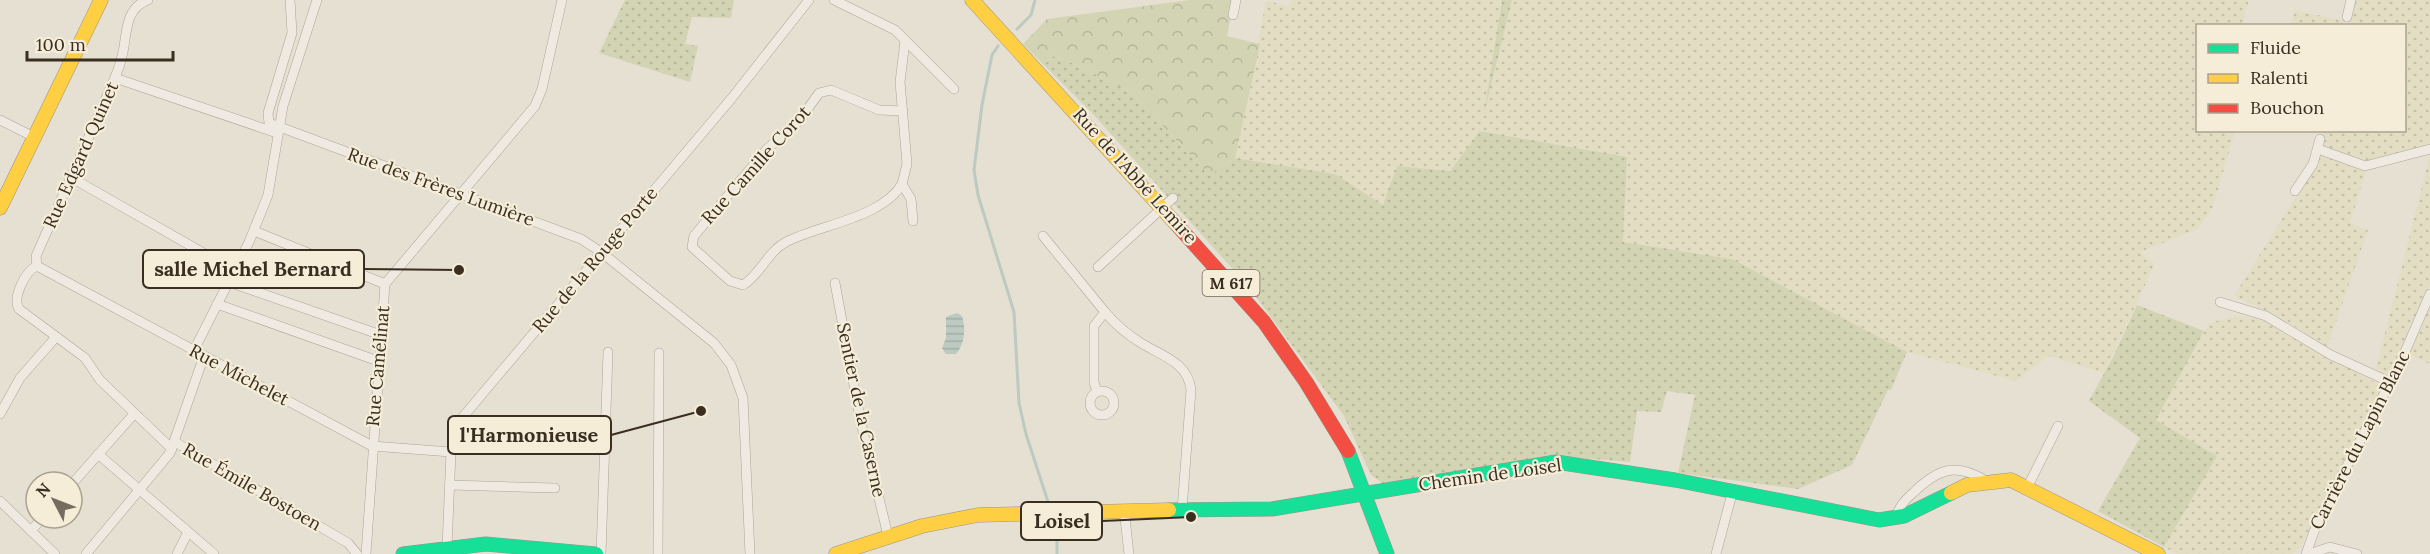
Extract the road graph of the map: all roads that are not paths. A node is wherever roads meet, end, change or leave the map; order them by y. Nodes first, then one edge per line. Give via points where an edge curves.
1 (100, 0) edge
2 (148, 0) edge
3 (291, 0) edge
4 (317, 0) edge
5 (562, 0) edge
6 (809, 0) edge
7 (834, 0) edge
8 (972, 0) edge
9 (1236, 0) edge
10 (2351, 0) edge
11 (1233, 15) dead end
12 (2347, 17) dead end
13 (905, 41) junction
14 (115, 78) junction
15 (954, 89) dead end
16 (903, 111) junction
17 (0, 120) edge
18 (277, 130) junction
19 (34, 137) junction
20 (2430, 149) edge
21 (72, 178) junction
22 (902, 184) junction
23 (2295, 192) dead end
24 (460, 194) junction
25 (1164, 206) junction
26 (0, 208) edge
27 (913, 221) dead end
28 (254, 231) junction
29 (1043, 236) dead end
30 (601, 252) junction
31 (37, 266) junction
32 (1098, 267) dead end
33 (235, 271) junction
34 (229, 282) junction
35 (835, 283) dead end
36 (385, 284) junction
37 (2430, 294) edge
38 (2220, 302) dead end
39 (217, 304) junction
40 (1105, 312) junction
41 (381, 335) junction
42 (56, 337) junction
43 (194, 351) junction
44 (608, 352) dead end
45 (658, 352) dead end
46 (204, 356) junction
47 (378, 361) junction
48 (2390, 382) junction
49 (1096, 392) dead end
50 (0, 414) edge
51 (134, 414) junction
52 (2058, 426) dead end
53 (174, 446) junction
54 (372, 446) junction
55 (451, 452) junction
56 (98, 454) junction
57 (84, 470) edge
58 (1986, 481) junction
59 (450, 485) junction
60 (2028, 486) junction
61 (555, 488) dead end
62 (140, 490) junction
63 (1733, 490) junction
64 (1362, 495) junction
65 (0, 501) edge
66 (1124, 509) junction
67 (1182, 510) junction
68 (1896, 518) junction
69 (31, 531) joint
70 (188, 532) junction
71 (888, 536) junction
72 (447, 547) junction
73 (419, 553) edge
74 (55, 554) edge
75 (86, 554) edge
76 (177, 554) edge
77 (214, 554) edge
78 (357, 554) edge
79 (366, 554) edge
80 (404, 554) edge
81 (591, 554) edge
82 (596, 554) edge
83 (601, 554) edge
84 (658, 554) edge
85 (750, 554) edge
86 (836, 554) edge
87 (1129, 554) edge
88 (1378, 554) edge
89 (1388, 554) edge
90 (1716, 554) edge
91 (2158, 554) edge
92 (2307, 554) edge
93 (2357, 554) edge

1 - 19 street
2 - 14 street, Rue Edgard Quinet via 135,9 126,26 123,55
3 - 18 street via 291,33 267,117
4 - 18 street
5 - 24 street via 538,101
6 - 30 street, Rue de la Rouge Porte
7 - 13 street via 890,27
8 - 25 street, Rue de l'Abbé Lemire / M 617 via 1058,104
9 - 11 street
10 - 12 street
13 - 15 street
13 - 16 street via 900,76
14 - 18 street, Rue des Frères Lumière
14 - 21 street, Rue Edgard Quinet
16 - 22 street via 907,164
16 - 22 street, Rue Camille Corot via 879,110 831,90 819,93 799,121 767,149 694,236 692,247 729,281 743,285 782,244 866,211 891,197
17 - 19 street
18 - 24 street, Rue des Frères Lumière
18 - 28 street via 268,195
19 - 26 street
20 - 23 street via 2365,166 2319,144 2307,176
21 - 31 street, Rue Edgard Quinet via 36,256
21 - 33 street
22 - 27 street via 911,199
24 - 30 street, Rue des Frères Lumière via 574,236
24 - 36 street
25 - 32 street
25 - 64 street, Rue de l'Abbé Lemire / M 617 via 1279,355 1328,430
28 - 33 street
28 - 36 street, Rue Camélinat
29 - 40 street
30 - 55 street, Rue de la Rouge Porte via 465,414
30 - 85 street, Rue des Frères Lumière via 714,343 734,370 744,398
31 - 42 street, Rue Edgard Quinet via 28,273 16,304
31 - 43 street, Rue Michelet
33 - 34 street
34 - 39 street
34 - 41 street
35 - 71 street, Sentier de la Caserne via 861,423
36 - 41 street, Rue Camélinat
37 - 48 street, Carrière du Lapin Blanc
38 - 48 street via 2266,316 2331,355
39 - 43 street
39 - 47 street
40 - 49 street via 1094,326
40 - 67 street via 1132,338 1176,363 1189,380
41 - 47 street, Rue Camélinat
42 - 50 street via 20,378
42 - 51 street, Rue Émile Bostoen via 85,358 100,380
43 - 46 street, Rue Michelet
44 - 83 street
45 - 84 street
46 - 53 street
46 - 54 street, Rue Michelet
47 - 54 street, Rue Camélinat
48 - 92 street, Carrière du Lapin Blanc via 2316,526
51 - 53 street, Rue Émile Bostoen
51 - 56 street
52 - 60 street
53 - 62 street
53 - 78 street, Rue Émile Bostoen via 348,543
54 - 55 street, Rue Michelet
54 - 79 street, Rue Camélinat
55 - 59 street, Rue de la Rouge Porte
56 - 57 street
56 - 62 street
58 - 60 street, Chemin de Loisel via 2011,480
58 - 68 street, Chemin de Loisel via 1960,488
58 - 68 street via 1964,471 1938,472 1902,503
59 - 61 street
59 - 72 street, Rue de la Rouge Porte
60 - 91 street, Chemin de Loisel
62 - 70 street
62 - 75 street
63 - 64 street, Chemin de Loisel via 1564,462
63 - 68 street, Chemin de Loisel via 1865,519
63 - 90 street
64 - 67 street, Chemin de Loisel via 1266,510
64 - 88 street, Rue de l'Abbé Lemire / M 617
64 - 89 street, Rue de l'Abbé Lemire / M 617
65 - 69 street
66 - 67 street, Chemin de Loisel
66 - 71 street, Chemin de Loisel via 961,518
66 - 87 street
69 - 74 street
70 - 76 street
70 - 77 street
71 - 86 street, Chemin de Loisel
72 - 73 street
72 - 81 street via 515,545
73 - 80 street
81 - 82 street
92 - 93 street via 2330,547

